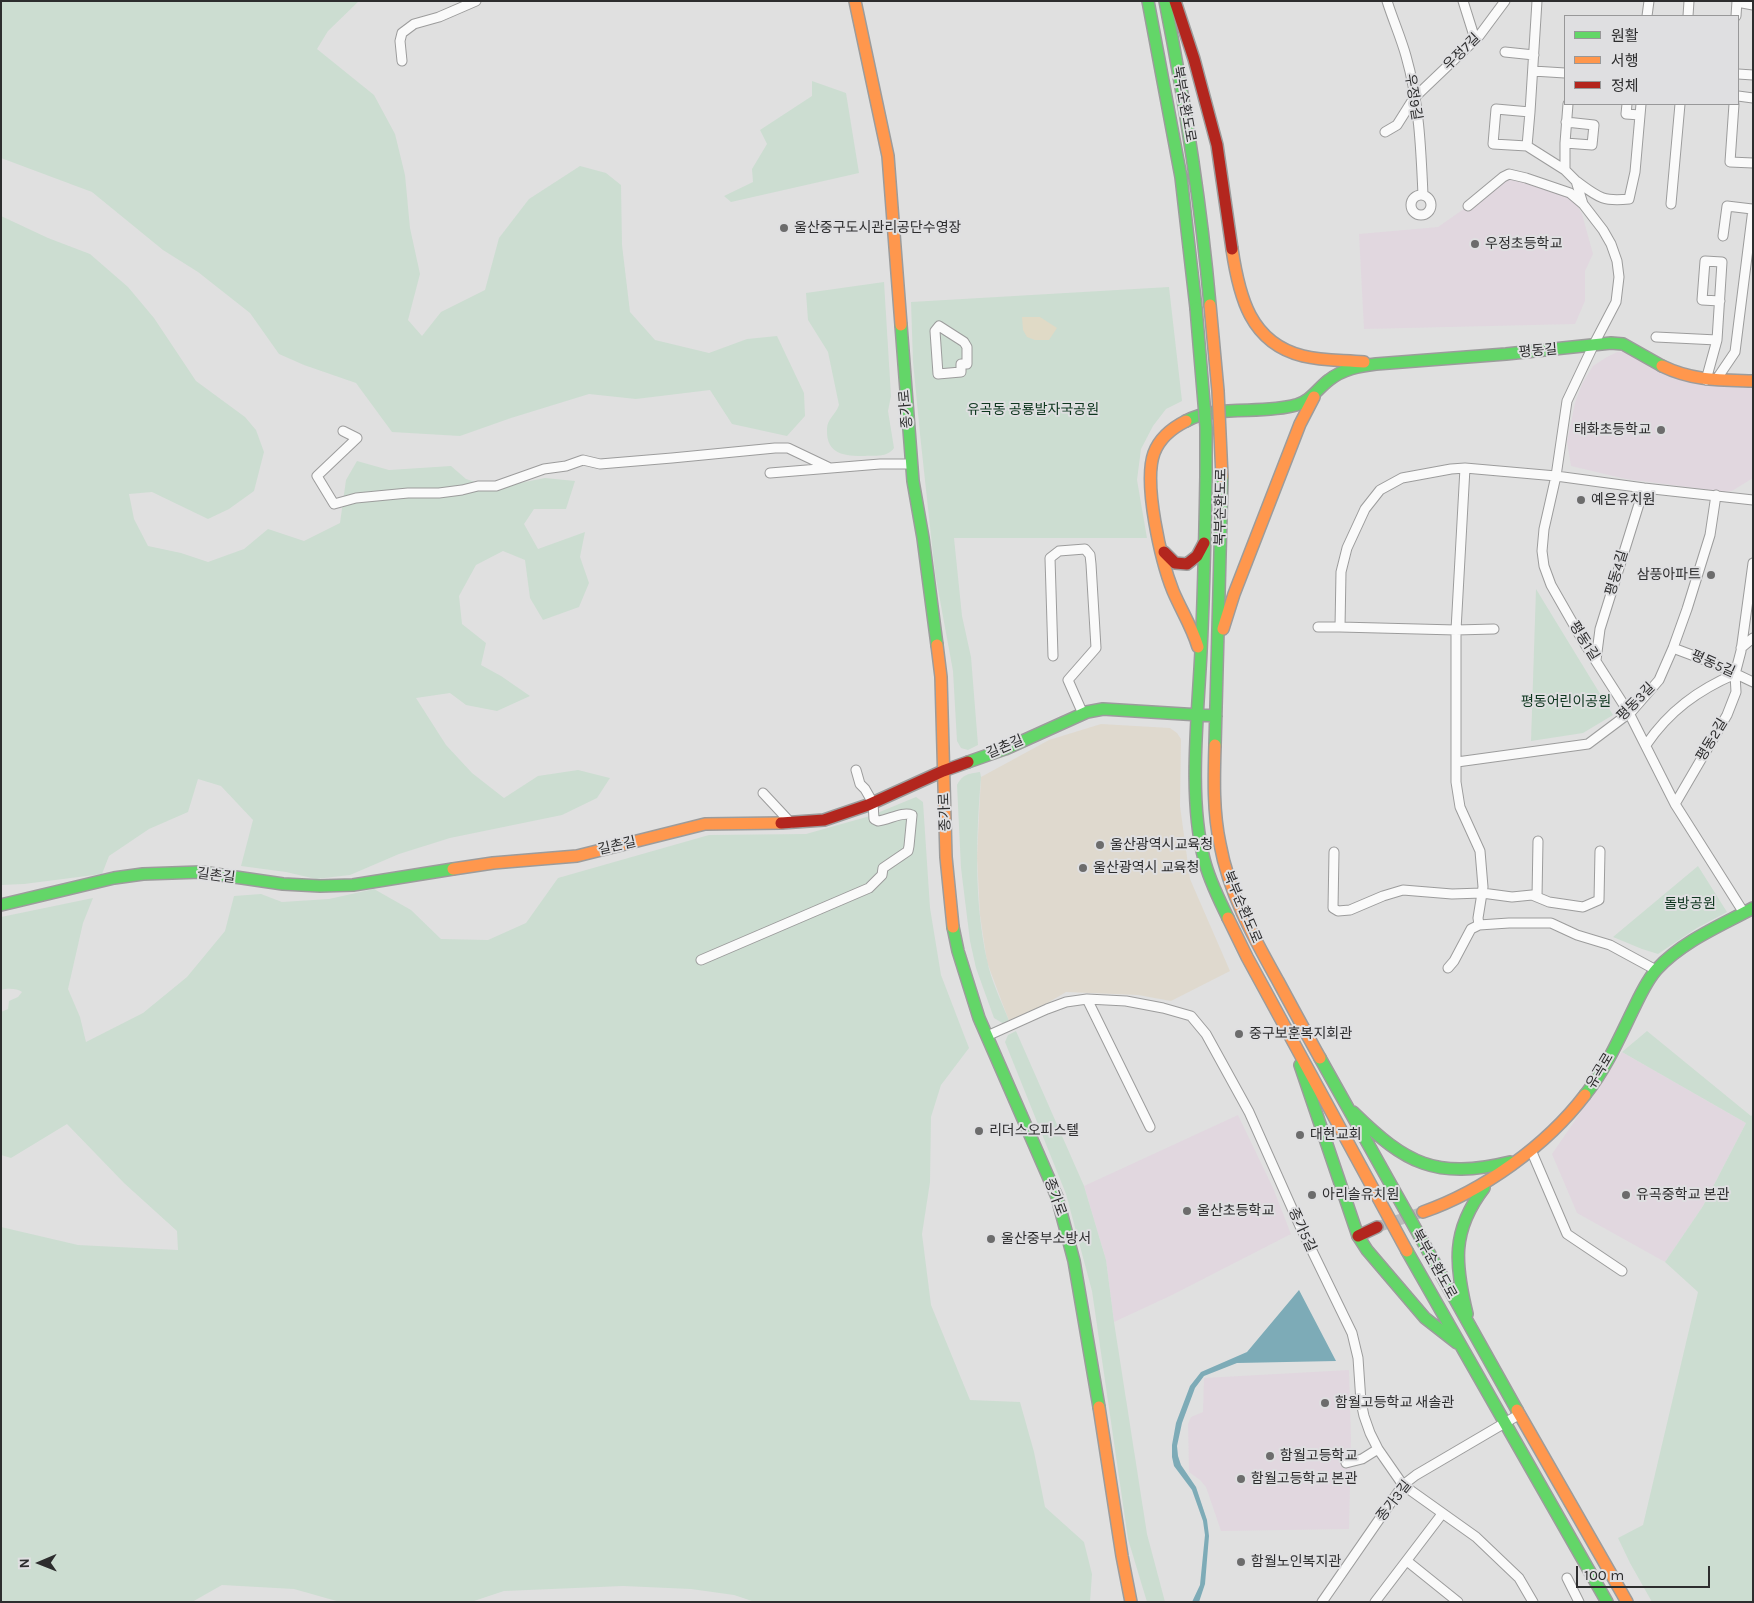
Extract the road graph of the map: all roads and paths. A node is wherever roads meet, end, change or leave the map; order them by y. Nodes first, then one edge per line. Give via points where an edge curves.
1 (476, 1) edge
2 (855, 1) edge
3 (1148, 1) edge
4 (1165, 1) edge
5 (1175, 1) edge
6 (1387, 1) edge
7 (1463, 1) edge
8 (1505, 1) edge
9 (1537, 1) edge
10 (1648, 1) edge
11 (1689, 1) edge
12 (1737, 2) edge
13 (1753, 5) edge
14 (1647, 15) edge
15 (1688, 15) edge
16 (1736, 15) edge
17 (1475, 39) junction
18 (1505, 52) dead end
19 (1534, 55) junction
20 (402, 60) dead end
21 (1533, 71) junction
22 (1564, 74) edge
23 (1739, 74) edge
24 (1753, 75) edge
25 (1739, 96) edge
26 (1414, 98) junction
27 (1753, 98) edge
28 (1568, 105) edge
29 (1627, 105) edge
30 (1640, 105) edge
31 (1680, 105) edge
32 (1734, 105) edge
33 (1530, 112) junction
34 (1640, 115) junction
35 (1566, 122) junction
36 (1386, 132) dead end
37 (1565, 143) junction
38 (1527, 146) junction
39 (1753, 163) edge
40 (1565, 170) junction
41 (1576, 181) junction
42 (1423, 195) dead end
43 (1583, 204) junction
44 (1671, 204) dead end
45 (1468, 206) dead end
46 (1753, 209) edge
47 (1723, 236) dead end
48 (1720, 301) junction
49 (934, 331) joint
50 (1656, 337) dead end
51 (1717, 340) junction
52 (1594, 344) junction
53 (1376, 364) junction
54 (1711, 380) junction
55 (1753, 381) edge
56 (1321, 388) junction
57 (343, 431) dead end
58 (912, 464) junction
59 (830, 468) junction
60 (1465, 468) junction
61 (770, 473) dead end
62 (1556, 476) junction
63 (1644, 488) junction
64 (1716, 495) junction
65 (1753, 500) edge
66 (1206, 536) junction
67 (1161, 546) junction
68 (1753, 563) edge
69 (1318, 627) dead end
70 (1340, 627) junction
71 (1494, 629) dead end
72 (1456, 630) junction
73 (1753, 638) edge
74 (1673, 648) junction
75 (1742, 648) junction
76 (1218, 651) junction
77 (1053, 656) dead end
78 (1596, 660) junction
79 (1075, 661) dead end
80 (1201, 665) junction
81 (1075, 672) junction
82 (1735, 674) junction
83 (1753, 682) edge
84 (1629, 713) junction
85 (1083, 714) junction
86 (1198, 715) junction
87 (1216, 716) junction
88 (1646, 745) junction
89 (1457, 762) junction
90 (856, 770) dead end
91 (943, 771) junction
92 (763, 793) dead end
93 (873, 803) junction
94 (1675, 804) junction
95 (791, 823) junction
96 (1538, 841) dead end
97 (1600, 851) dead end
98 (1334, 852) dead end
99 (1482, 893) junction
100 (1537, 897) junction
101 (1, 905) edge
102 (1748, 911) edge
103 (1479, 925) junction
104 (700, 960) dead end
105 (1448, 968) dead end
106 (1656, 970) junction
107 (1087, 999) junction
108 (1289, 1033) junction
109 (987, 1036) junction
110 (1344, 1102) junction
111 (1150, 1127) dead end
112 (1531, 1150) junction
113 (1516, 1160) junction
114 (1497, 1175) junction
115 (1423, 1212) tunnel mouth
116 (1377, 1227) tunnel mouth
117 (1358, 1236) junction
118 (1622, 1271) dead end
119 (1470, 1328) junction
120 (1462, 1347) junction
121 (1520, 1414) junction
122 (1504, 1423) junction
123 (1378, 1449) junction
124 (1346, 1463) dead end
125 (1403, 1485) junction
126 (1442, 1514) junction
127 (1408, 1561) junction
128 (1567, 1578) dead end
129 (1131, 1602) edge
130 (1322, 1602) edge
131 (1375, 1602) edge
132 (1458, 1602) edge
133 (1533, 1602) edge
134 (1579, 1602) edge
135 (1607, 1602) edge
136 (1627, 1602) edge

1 - 20 street via 414,24 402,33
2 - 58 main road, 종가로 via 888,156
3 - 66 main road, 북부순환도로, bridge via 1181,177 1196,308 1204,392
4 - 76 main road, 북부순환도로, bridge via 1195,174 1218,374 1222,477
5 - 53 main road via 1217,145 1237,280 1250,317 1263,334 1294,354
6 - 26 street, 우정9길 via 1406,57
7 - 17 street
8 - 17 street, 우정7길
9 - 19 street
10 - 14 street
11 - 15 street
12 - 13 street
12 - 16 street
17 - 26 street, 우정7길
18 - 19 street
19 - 21 street
21 - 22 street
21 - 33 street
23 - 24 street
25 - 27 street
26 - 36 street, 우정7길 via 1397,125
26 - 42 street, 우정9길
28 - 35 street
29 - 34 street via 1626,114
30 - 34 street
31 - 44 street
32 - 39 street via 1730,162
33 - 38 street
33 - 38 street via 1496,109 1494,144
34 - 41 street via 1629,199 1611,201 1597,196
35 - 37 street
35 - 37 street via 1594,125 1592,145
37 - 40 street
38 - 40 street
40 - 41 street
41 - 43 street
43 - 45 street via 1570,193 1509,174
43 - 52 street, 평동1길 via 1611,244 1619,277 1616,302
46 - 47 street via 1727,206
46 - 54 street via 1735,352
48 - 48 street via 1722,262 1706,262 1702,300
48 - 51 street
49 - 49 street via 939,326 964,342 967,364 961,364 961,372 938,374
50 - 51 street
51 - 54 street
52 - 53 main road, 평동길
52 - 54 main road, 평동길 via 1623,344 1685,376
52 - 62 street, 평동1길 via 1567,401
53 - 56 main road, 평동길 via 1341,372
54 - 55 main road, 평동길
56 - 67 main road, 평동길 via 1296,406 1215,412 1190,419 1172,429 1153,455 1149,476 1150,497
56 - 76 main road via 1311,400 1300,424 1234,594
57 - 59 street via 357,438 317,476 334,504 356,498 496,486 544,468 583,460 600,464 788,448
58 - 59 street
58 - 91 main road, 종가로 via 941,677
59 - 61 street
60 - 62 street
60 - 70 street via 1402,478 1375,496 1365,509 1347,548 1341,572
60 - 72 street
62 - 63 street
62 - 78 street, 평동1길 via 1544,529 1544,566 1551,585
63 - 64 street
63 - 78 street, 평동4길 via 1600,629
64 - 65 street
64 - 74 street, 평동3길 via 1710,535
66 - 67 main road via 1200,553 1185,565 1169,560
66 - 80 main road, 북부순환도로
67 - 80 main road, 평동길 via 1173,590 1194,633
68 - 75 street, 평동2길
69 - 70 street
70 - 72 street
71 - 72 street
72 - 89 street
73 - 75 street
74 - 82 street, 평동5길
74 - 84 street, 평동3길 via 1659,680
75 - 82 street, 평동2길
76 - 87 main road, 북부순환도로
77 - 81 street via 1050,558 1059,551 1085,549 1091,564 1096,648
78 - 84 street, 평동1길
79 - 81 street
80 - 86 main road, 북부순환도로
81 - 85 street via 1068,680
82 - 83 street, 평동5길
82 - 88 street via 1710,685 1686,702 1658,728
82 - 94 street, 평동2길 via 1736,692 1727,715
84 - 88 street, 평동1길
84 - 89 street, 평동3길 via 1588,744
85 - 86 main road, 길촌길 via 1103,709
85 - 91 main road, 길촌길 via 1005,749
86 - 87 main road, 길촌길
86 - 108 main road, 북부순환도로 via 1196,786 1204,859 1227,919
87 - 110 main road, 북부순환도로 via 1216,825 1230,884 1261,951
88 - 94 street, 평동1길
89 - 99 street via 1458,798 1480,851
90 - 93 street via 860,784
91 - 93 main road, 길촌길
91 - 109 main road, 종가로 via 951,920 969,988
92 - 95 street
93 - 95 main road, 길촌길 via 824,820
93 - 104 street via 874,818 878,822 906,813 913,819 908,850 883,868 882,875 869,888
94 - 102 street, 평동1길
95 - 101 main road, 길촌길 via 705,824 577,856 493,864 352,885 283,884 201,872 143,874
96 - 100 street
97 - 100 street via 1599,900 1583,906 1549,902
98 - 99 street via 1333,908 1338,912 1404,890
99 - 100 street
99 - 103 street
102 - 106 main road, 유곡로 via 1686,945
103 - 105 street via 1472,929
103 - 106 street via 1551,923 1577,936 1610,945
106 - 112 main road, 유곡로 via 1596,1080 1566,1117
107 - 109 street, 종가5길 via 1047,1009
107 - 111 street
107 - 123 street, 종가5길 via 1126,1001 1191,1016 1206,1034 1249,1112 1352,1333 1364,1416
108 - 117 main road
108 - 120 main road, 북부순환도로
109 - 129 main road, 종가로 via 1057,1197 1070,1244
110 - 113 main road via 1377,1134 1415,1162 1467,1170
110 - 119 main road, 북부순환도로
112 - 113 main road, 유곡로
112 - 118 street via 1567,1234
113 - 114 main road, 유곡로
114 - 115 main road, 유곡로 via 1467,1194
114 - 119 main road via 1475,1198 1460,1230 1460,1277
116 - 117 main road
117 - 120 main road via 1425,1318
119 - 121 main road, 북부순환도로
120 - 122 main road, 북부순환도로
121 - 122 street, 종가3길
121 - 136 main road, 북부순환도로
122 - 125 street, 종가3길
122 - 135 main road, 북부순환도로
123 - 124 street via 1362,1459
123 - 125 street, 종가5길
125 - 126 street, 종가5길
125 - 130 street, 종가3길
126 - 127 street
126 - 133 street, 종가5길 via 1476,1537 1519,1578
127 - 131 street
127 - 132 street
128 - 134 street

